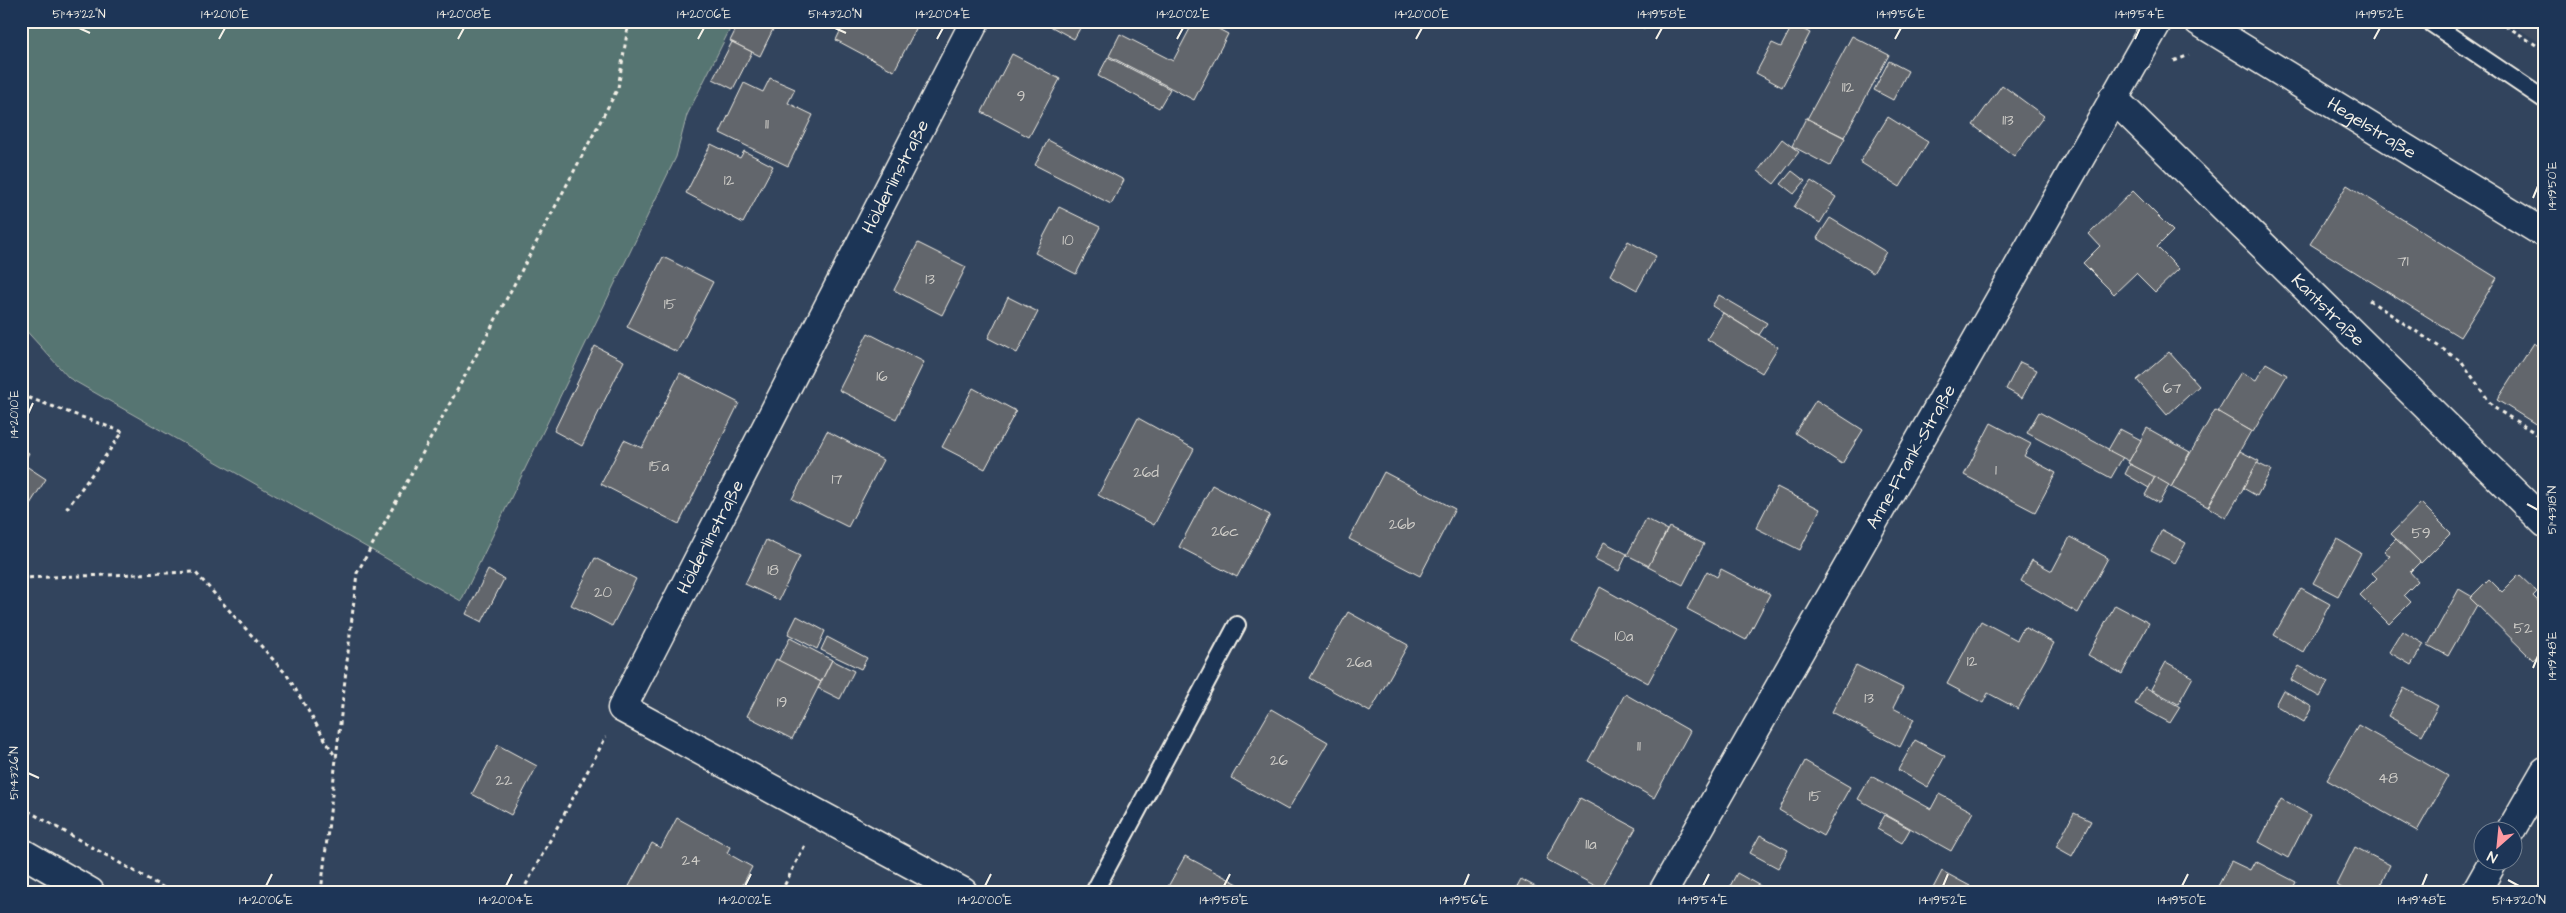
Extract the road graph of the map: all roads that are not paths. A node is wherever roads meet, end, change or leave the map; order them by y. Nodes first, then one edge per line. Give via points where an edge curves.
1 (975, 21) edge
2 (2158, 21) edge
3 (2198, 21) edge
4 (2428, 21) edge
5 (2113, 98) junction
6 (2545, 100) edge
7 (2545, 234) edge
8 (2545, 523) edge
9 (1237, 625) dead end
10 (2545, 771) edge
11 (2517, 820) edge
12 (21, 852) edge
13 (2488, 870) edge
14 (90, 892) edge
15 (963, 892) edge
16 (1094, 892) edge
17 (1663, 892) edge
18 (2476, 892) edge

1 - 15 street, Hölderlinstraße via 622,708
2 - 5 street, Anne-Frank-Straße
3 - 7 street, Hegelstraße
4 - 6 lane
5 - 8 street, Kantstraße
5 - 17 street, Anne-Frank-Straße
9 - 16 lane
10 - 11 street
12 - 14 street
13 - 18 street

